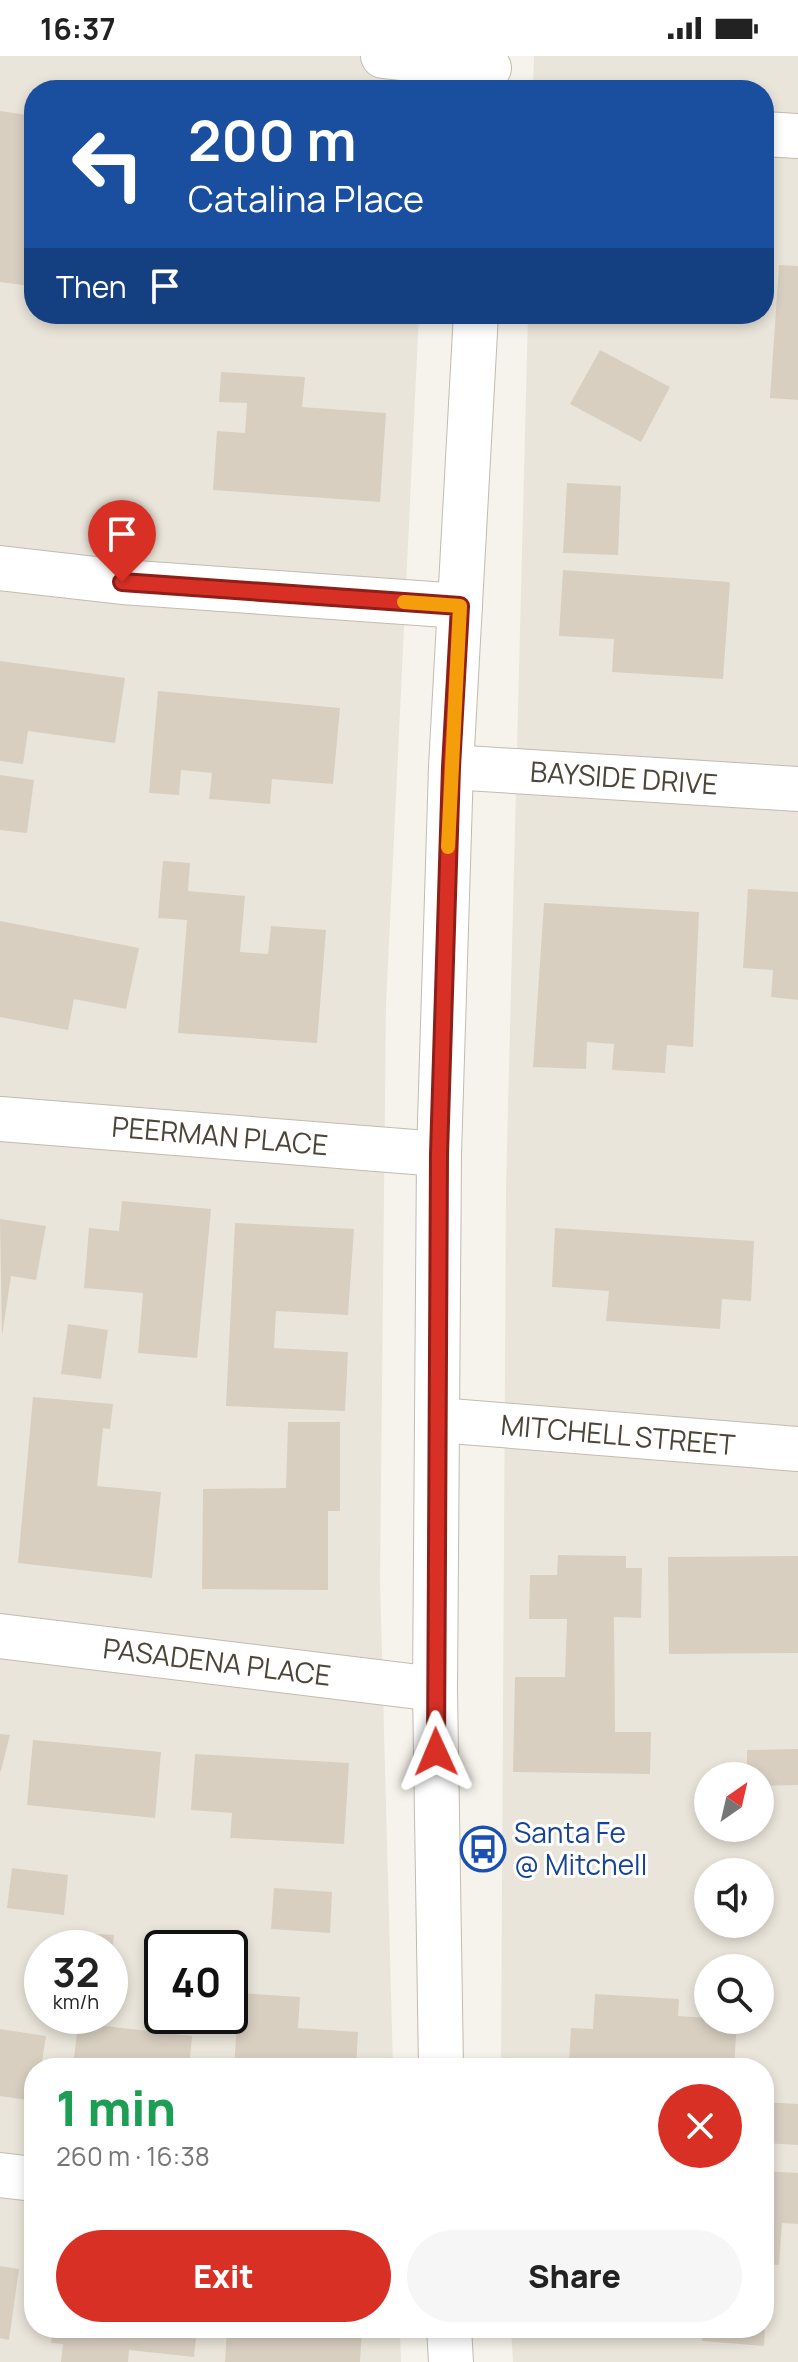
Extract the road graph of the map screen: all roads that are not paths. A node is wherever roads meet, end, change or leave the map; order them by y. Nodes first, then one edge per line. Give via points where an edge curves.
1 (383, 56) edge
2 (489, 71) edge
3 (774, 135) edge
4 (798, 136) edge
5 (475, 324) edge
6 (0, 568) edge
7 (460, 606) junction
8 (451, 767) junction
9 (798, 789) edge
10 (0, 1119) edge
11 (439, 1154) junction
12 (438, 1420) junction
13 (798, 1449) edge
14 (0, 1636) edge
15 (435, 1689) junction
16 (441, 2058) edge
17 (0, 2175) edge
18 (24, 2178) edge
19 (450, 2338) edge
20 (451, 2362) edge

1 - 2 street
3 - 4 street
5 - 7 street
6 - 7 street
7 - 8 street
8 - 9 street, BAYSIDE DRIVE
8 - 11 street
10 - 11 street, PEERMAN PLACE
11 - 12 street
12 - 13 street, MITCHELL STREET
12 - 15 street
14 - 15 street, PASADENA PLACE
15 - 16 street
17 - 18 street
19 - 20 street

